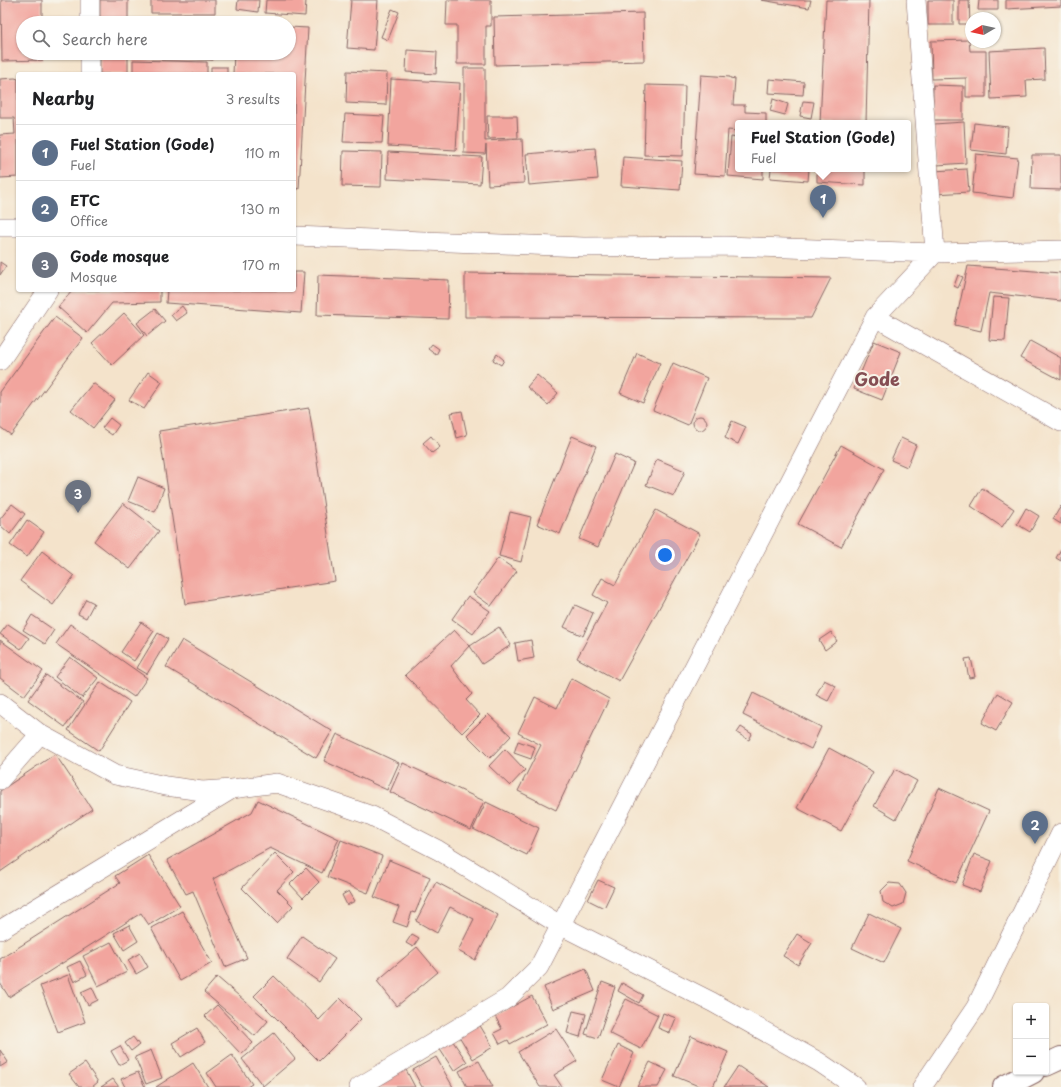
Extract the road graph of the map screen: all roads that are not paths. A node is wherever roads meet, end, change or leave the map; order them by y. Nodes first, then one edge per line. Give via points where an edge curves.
1 (90, 0) edge
2 (916, 0) edge
3 (90, 16) edge
4 (90, 60) edge
5 (90, 72) edge
6 (0, 227) edge
7 (16, 227) edge
8 (296, 236) edge
9 (1061, 250) edge
10 (935, 253) junction
11 (47, 292) edge
12 (875, 317) junction
13 (0, 361) edge
14 (1061, 422) edge
15 (0, 703) edge
16 (40, 734) junction
17 (0, 780) edge
18 (232, 789) junction
19 (1061, 833) edge
20 (560, 924) junction
21 (0, 930) edge
22 (1061, 1058) edge
23 (1049, 1064) edge
24 (1027, 1075) edge
25 (359, 1087) edge
26 (856, 1087) edge
27 (922, 1087) edge
28 (1004, 1087) edge

1 - 3 street
2 - 10 street
4 - 5 street
6 - 7 street
8 - 10 street via 584,247 725,246
9 - 10 street
10 - 12 street
11 - 13 street
12 - 14 street
12 - 20 street
15 - 16 street
16 - 17 street
16 - 18 street via 115,775 202,791
18 - 20 street via 277,783 372,816 438,850
18 - 21 street
19 - 27 street via 976,1007
20 - 25 street via 539,967 508,998
20 - 26 street via 712,1002 819,1062
22 - 23 main road
24 - 28 main road

